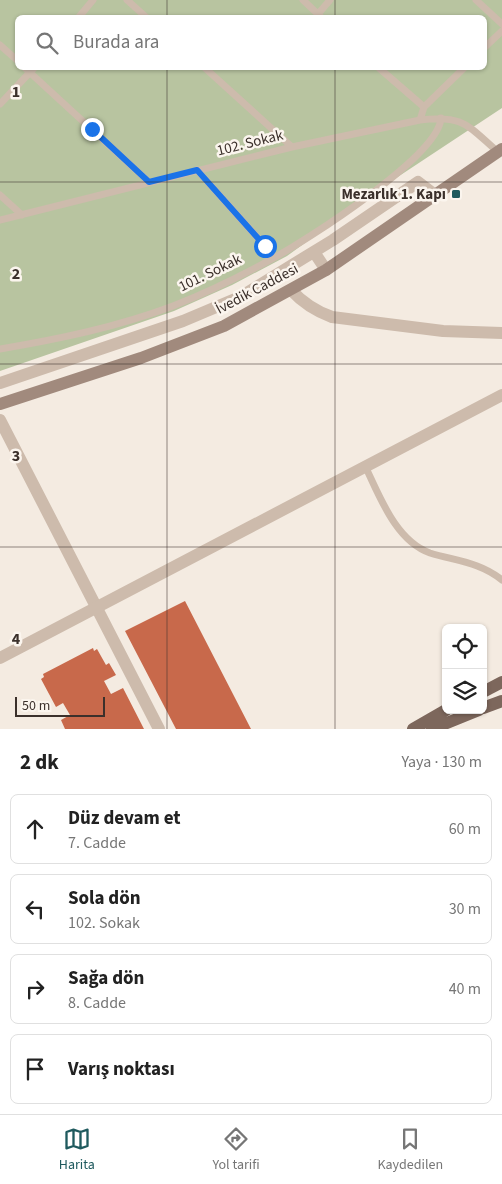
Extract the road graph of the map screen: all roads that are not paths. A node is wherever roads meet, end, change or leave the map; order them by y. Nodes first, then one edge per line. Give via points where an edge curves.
1 (93, 0) edge
2 (127, 0) edge
3 (303, 0) edge
4 (330, 0) edge
5 (476, 0) edge
6 (80, 15) edge
7 (144, 15) edge
8 (319, 15) edge
9 (321, 15) edge
10 (502, 24) edge
11 (502, 31) edge
12 (0, 44) edge
13 (487, 45) edge
14 (15, 58) edge
15 (28, 70) edge
16 (30, 70) edge
17 (207, 70) edge
18 (381, 70) edge
19 (462, 70) edge
20 (0, 104) edge
21 (424, 107) junction
22 (441, 118) junction
23 (420, 120) junction
24 (292, 147) junction
25 (500, 151) edge
26 (197, 170) junction
27 (149, 182) junction
28 (0, 195) edge
29 (435, 195) junction
30 (22, 215) junction
31 (0, 220) edge
32 (314, 252) junction
33 (273, 258) junction
34 (326, 270) junction
35 (291, 290) junction
36 (502, 333) edge
37 (135, 338) junction
38 (0, 349) edge
39 (141, 358) junction
40 (0, 383) edge
41 (502, 395) edge
42 (0, 404) edge
43 (0, 420) edge
44 (366, 468) junction
45 (502, 580) edge
46 (96, 608) junction
47 (0, 658) edge
48 (502, 682) edge
49 (487, 690) edge
50 (502, 701) edge
51 (487, 707) edge
52 (442, 712) edge
53 (469, 714) edge
54 (159, 729) edge
55 (413, 729) edge
56 (432, 729) edge

1 - 6 lane
2 - 7 lane
3 - 8 lane
4 - 9 lane
5 - 10 lane
11 - 13 lane
12 - 14 lane
15 - 20 lane
16 - 27 lane
17 - 24 lane
18 - 21 lane
19 - 21 lane
21 - 23 lane
22 - 23 lane, 102. Sokak
22 - 25 lane, 102. Sokak via 463,121
22 - 33 lane, 101. Sokak via 431,140 378,190
23 - 24 lane, 102. Sokak
24 - 26 lane, 102. Sokak
25 - 29 main road, İvedik Caddesi
26 - 27 lane, 102. Sokak
26 - 33 lane
27 - 30 lane, 102. Sokak
28 - 30 lane
29 - 32 street via 418,182
29 - 34 main road, İvedik Caddesi
30 - 31 lane, 102. Sokak
32 - 34 street
32 - 37 street via 240,297
33 - 38 lane, 101. Sokak via 173,306 120,324
34 - 35 main road, İvedik Caddesi
35 - 36 street via 301,302 332,317 443,331
35 - 39 main road, İvedik Caddesi via 224,326
37 - 39 street
37 - 40 street
39 - 42 main road, İvedik Caddesi
41 - 44 street
43 - 46 street
44 - 45 lane via 389,513 415,544 428,552 474,563
44 - 46 street
46 - 47 street
46 - 54 street
48 - 49 main road
50 - 51 main road
52 - 55 main road
53 - 56 main road

